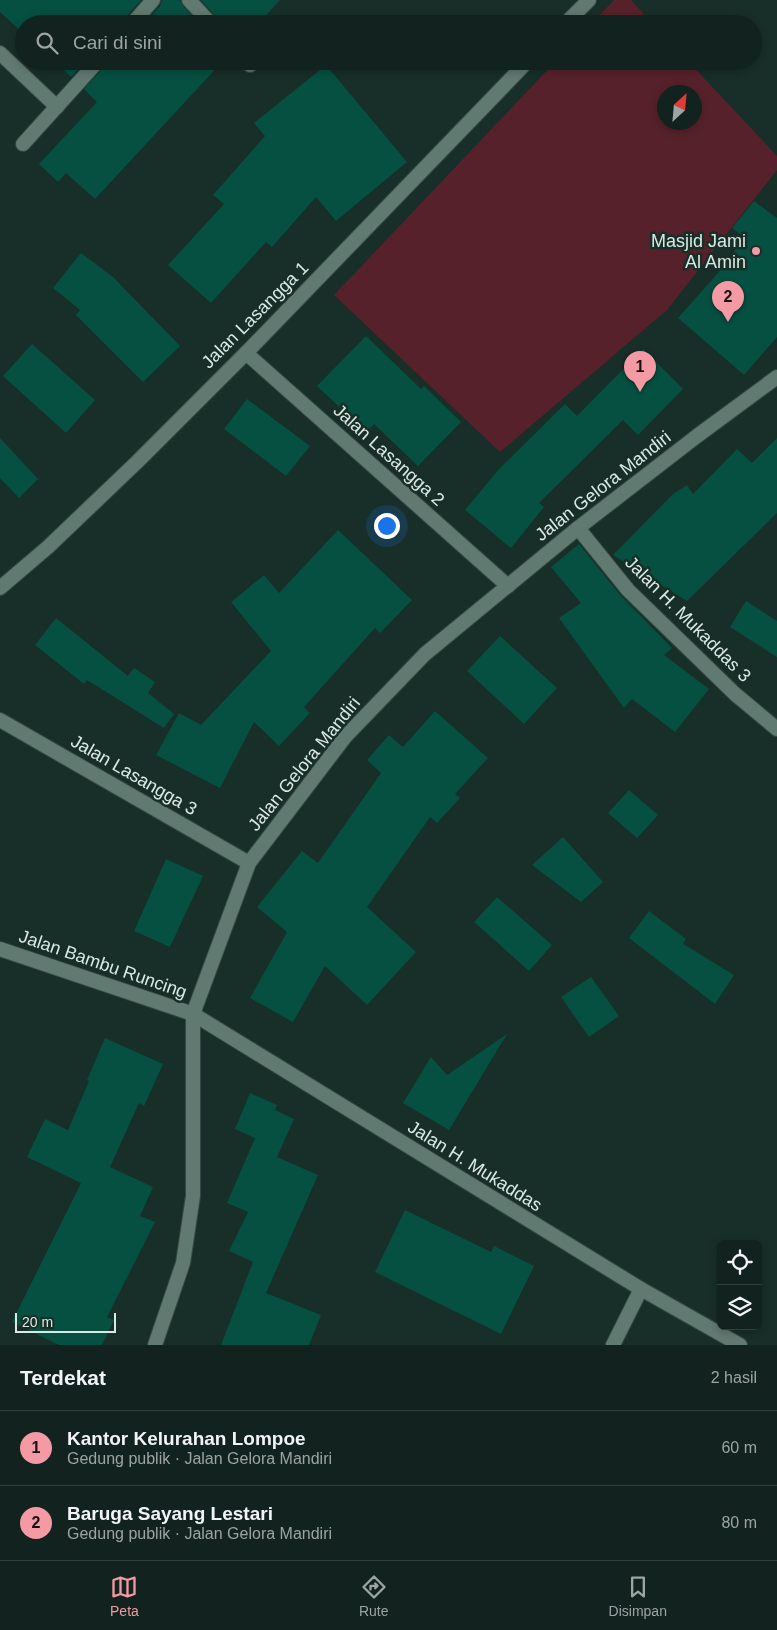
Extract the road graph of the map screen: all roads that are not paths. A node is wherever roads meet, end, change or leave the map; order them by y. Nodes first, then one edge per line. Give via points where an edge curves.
1 (153, 0) edge
2 (189, 0) edge
3 (589, 0) edge
4 (140, 15) edge
5 (203, 15) edge
6 (574, 15) edge
7 (0, 53) edge
8 (15, 67) edge
9 (18, 70) edge
10 (90, 70) edge
11 (519, 70) edge
12 (57, 107) junction
13 (23, 144) dead end
14 (246, 353) junction
15 (777, 377) edge
16 (578, 528) junction
17 (508, 586) junction
18 (0, 588) edge
19 (0, 720) edge
20 (777, 729) edge
21 (249, 863) junction
22 (0, 949) edge
23 (194, 1014) junction
24 (641, 1289) junction
25 (155, 1345) edge
26 (613, 1345) edge
27 (740, 1345) edge

1 - 4 street
2 - 5 street
3 - 6 street
7 - 8 street
9 - 12 street
10 - 12 street
11 - 14 street, Jalan Lasangga 1
12 - 13 street
14 - 17 street, Jalan Lasangga 2
14 - 18 street, Jalan Lasangga 1 via 137,462
15 - 16 street, Jalan Gelora Mandiri
16 - 17 street, Jalan Gelora Mandiri
16 - 20 street, Jalan H. Mukaddas 3 via 628,590 735,694
17 - 21 street, Jalan Gelora Mandiri via 425,654 345,737
19 - 21 street, Jalan Lasangga 3
21 - 23 street, Jalan Gelora Mandiri
22 - 23 street, Jalan Bambu Runcing
23 - 24 street, Jalan H. Mukaddas
23 - 25 street, Jalan Gelora Mandiri via 193,1196 183,1263
24 - 26 street
24 - 27 street, Jalan H. Mukaddas

